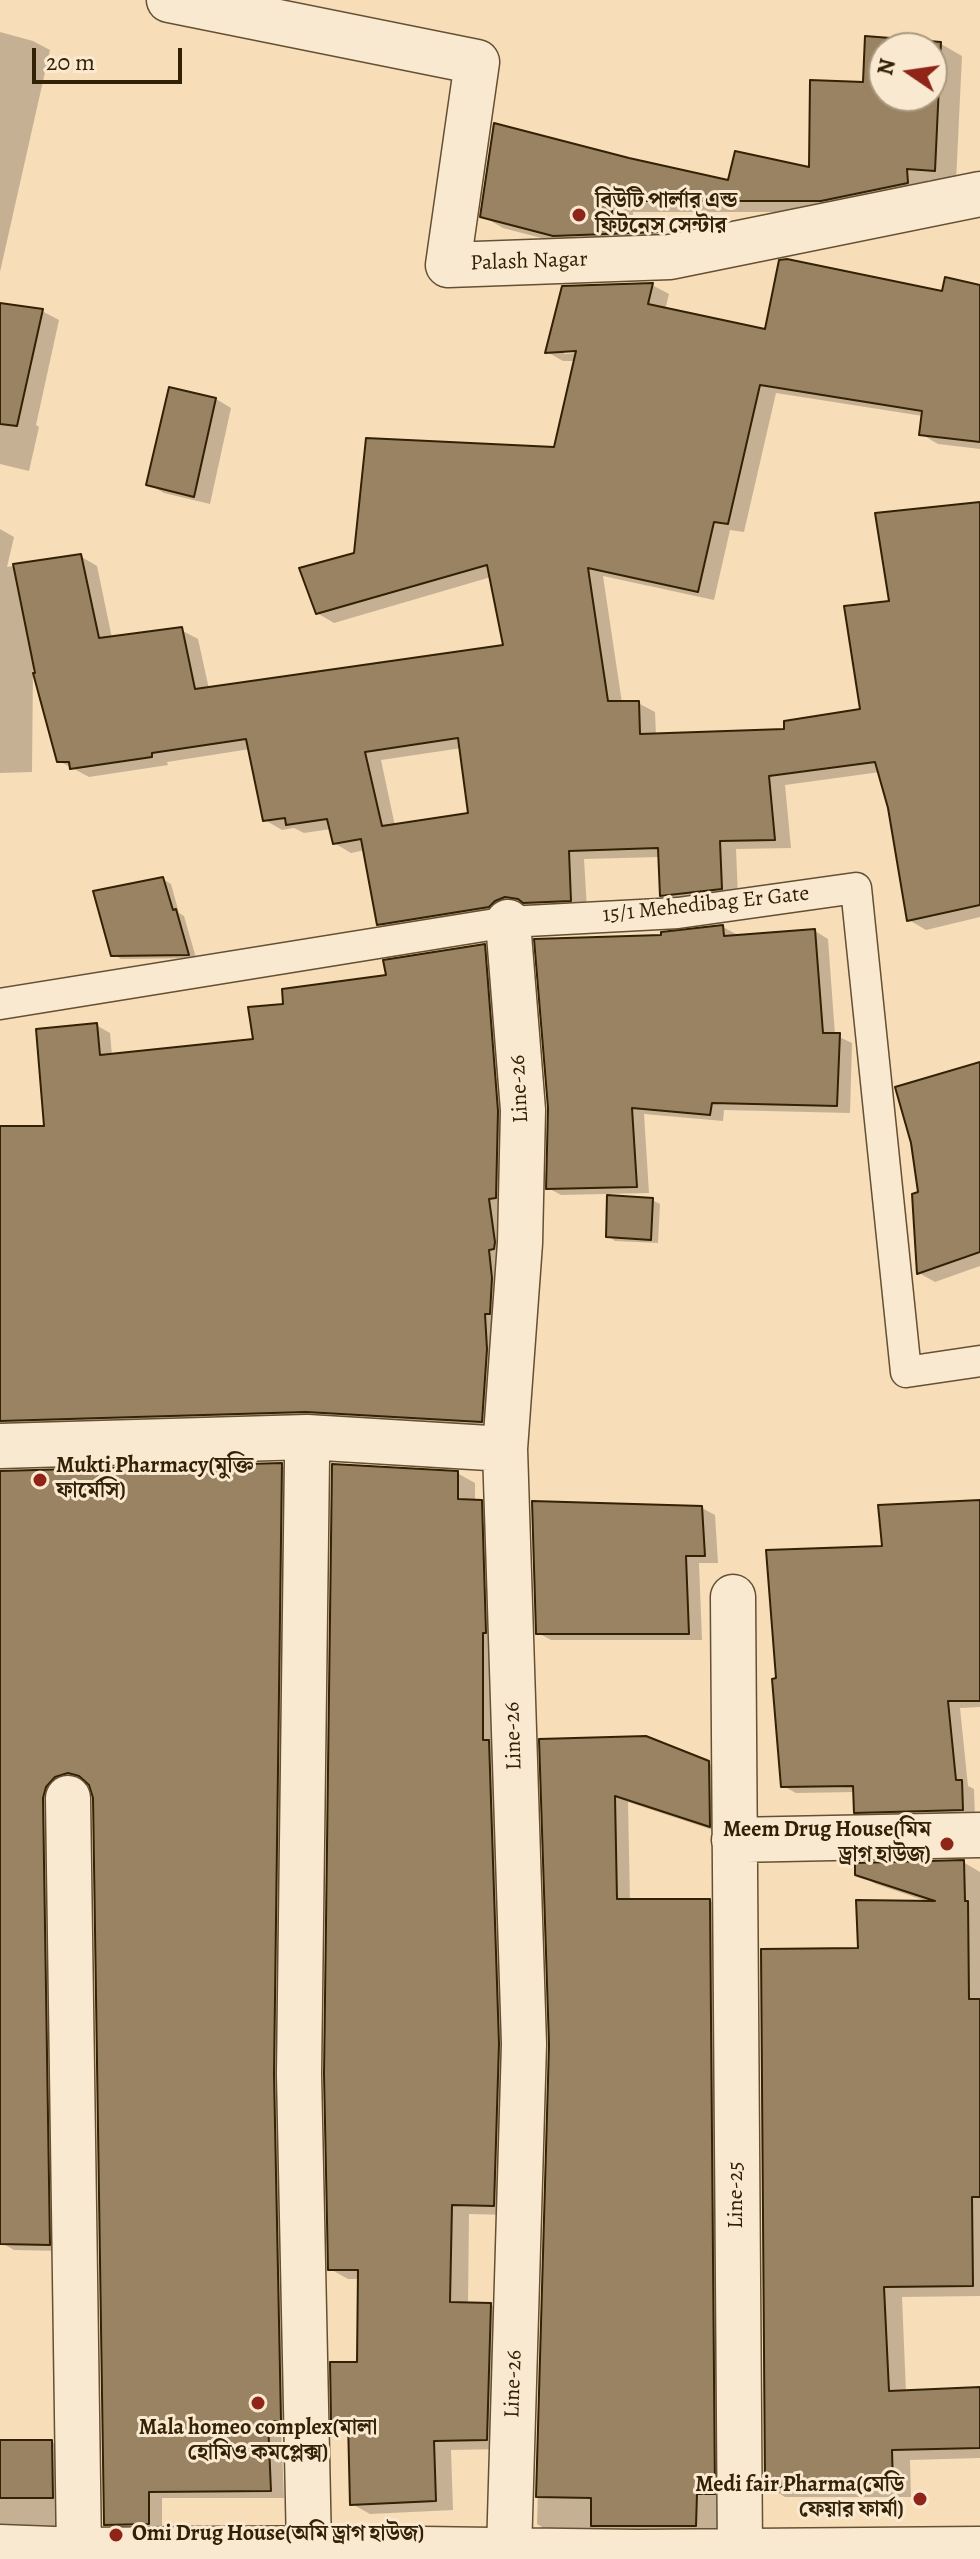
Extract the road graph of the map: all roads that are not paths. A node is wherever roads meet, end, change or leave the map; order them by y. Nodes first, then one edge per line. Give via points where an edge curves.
1 (169, 0) edge
2 (980, 194) edge
3 (508, 922) junction
4 (0, 1004) edge
5 (980, 1361) edge
6 (0, 1446) edge
7 (505, 1449) junction
8 (307, 1458) dead end
9 (733, 1597) dead end
10 (68, 1798) dead end
11 (980, 1835) edge
12 (734, 1840) junction
13 (980, 2549) edge
14 (41, 2551) edge
15 (509, 2551) junction
16 (740, 2551) junction
17 (336, 2552) edge
18 (852, 2555) edge
19 (638, 2556) edge

1 - 2 street, Palash Nagar via 477,62 448,265 670,257
3 - 4 lane, 15/1 Mehedibag Er Gate
3 - 5 lane, 15/1 Mehedibag Er Gate via 678,913 856,888 906,1372
3 - 7 street, Line-26 via 523,1110 520,1243
6 - 7 street via 307,1437
7 - 15 street, Line-26 via 524,2044
8 - 17 street via 299,2074
9 - 12 street, Line-25
10 - 14 street
11 - 12 street
12 - 16 street, Line-25
13 - 18 street
14 - 17 street
15 - 17 street
15 - 19 street
16 - 18 street
16 - 19 street

